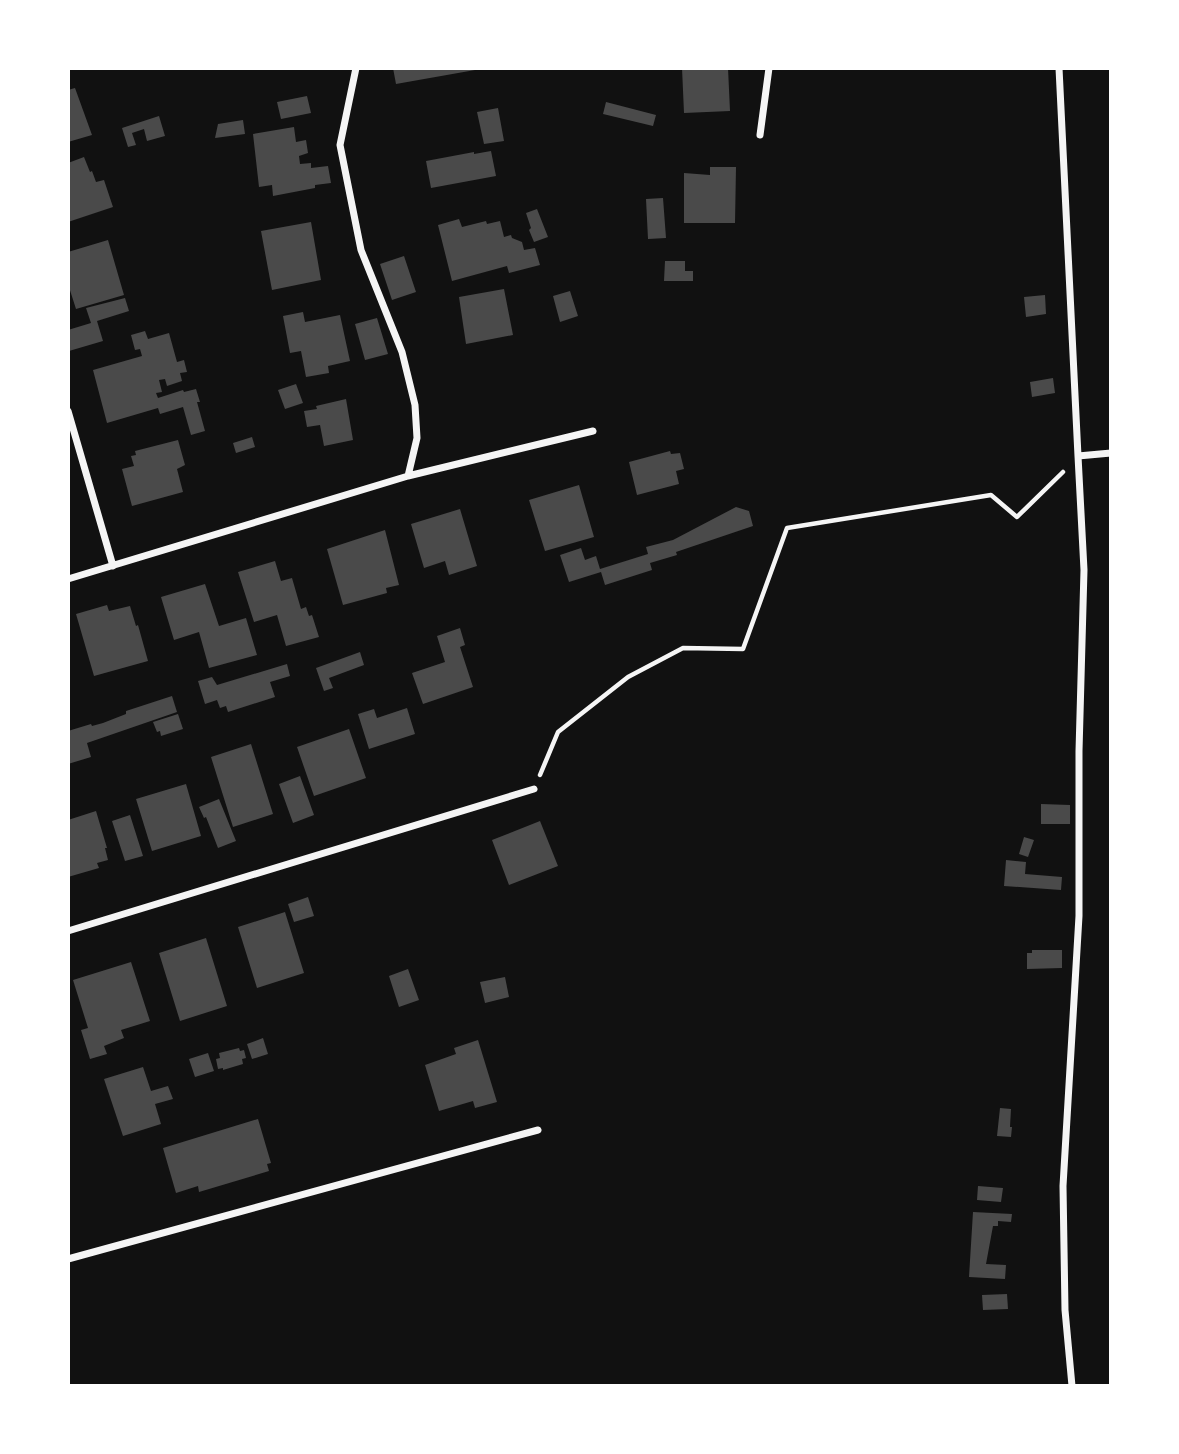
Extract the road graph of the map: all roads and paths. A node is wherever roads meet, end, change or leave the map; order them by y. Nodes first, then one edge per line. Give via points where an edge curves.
1 (356, 68) edge
2 (769, 68) edge
3 (1059, 68) edge
4 (760, 135) dead end
5 (68, 411) edge
6 (593, 431) dead end
7 (1111, 453) edge
8 (1078, 456) junction
9 (408, 476) junction
10 (114, 566) junction
11 (68, 579) edge
12 (534, 789) joint
13 (68, 932) edge
14 (538, 1129) dead end
15 (68, 1259) edge
16 (1072, 1386) edge

1 - 9 street via 340,145 361,250 402,352 415,405 417,438
2 - 4 street
3 - 8 street
5 - 10 street
6 - 9 street
7 - 8 street
8 - 12 path via 1017,517 991,495 787,528 743,649 683,648 628,677 558,732
8 - 16 street via 1084,570 1079,916 1063,1186 1065,1310
9 - 10 street
10 - 11 street
12 - 13 street
14 - 15 street

